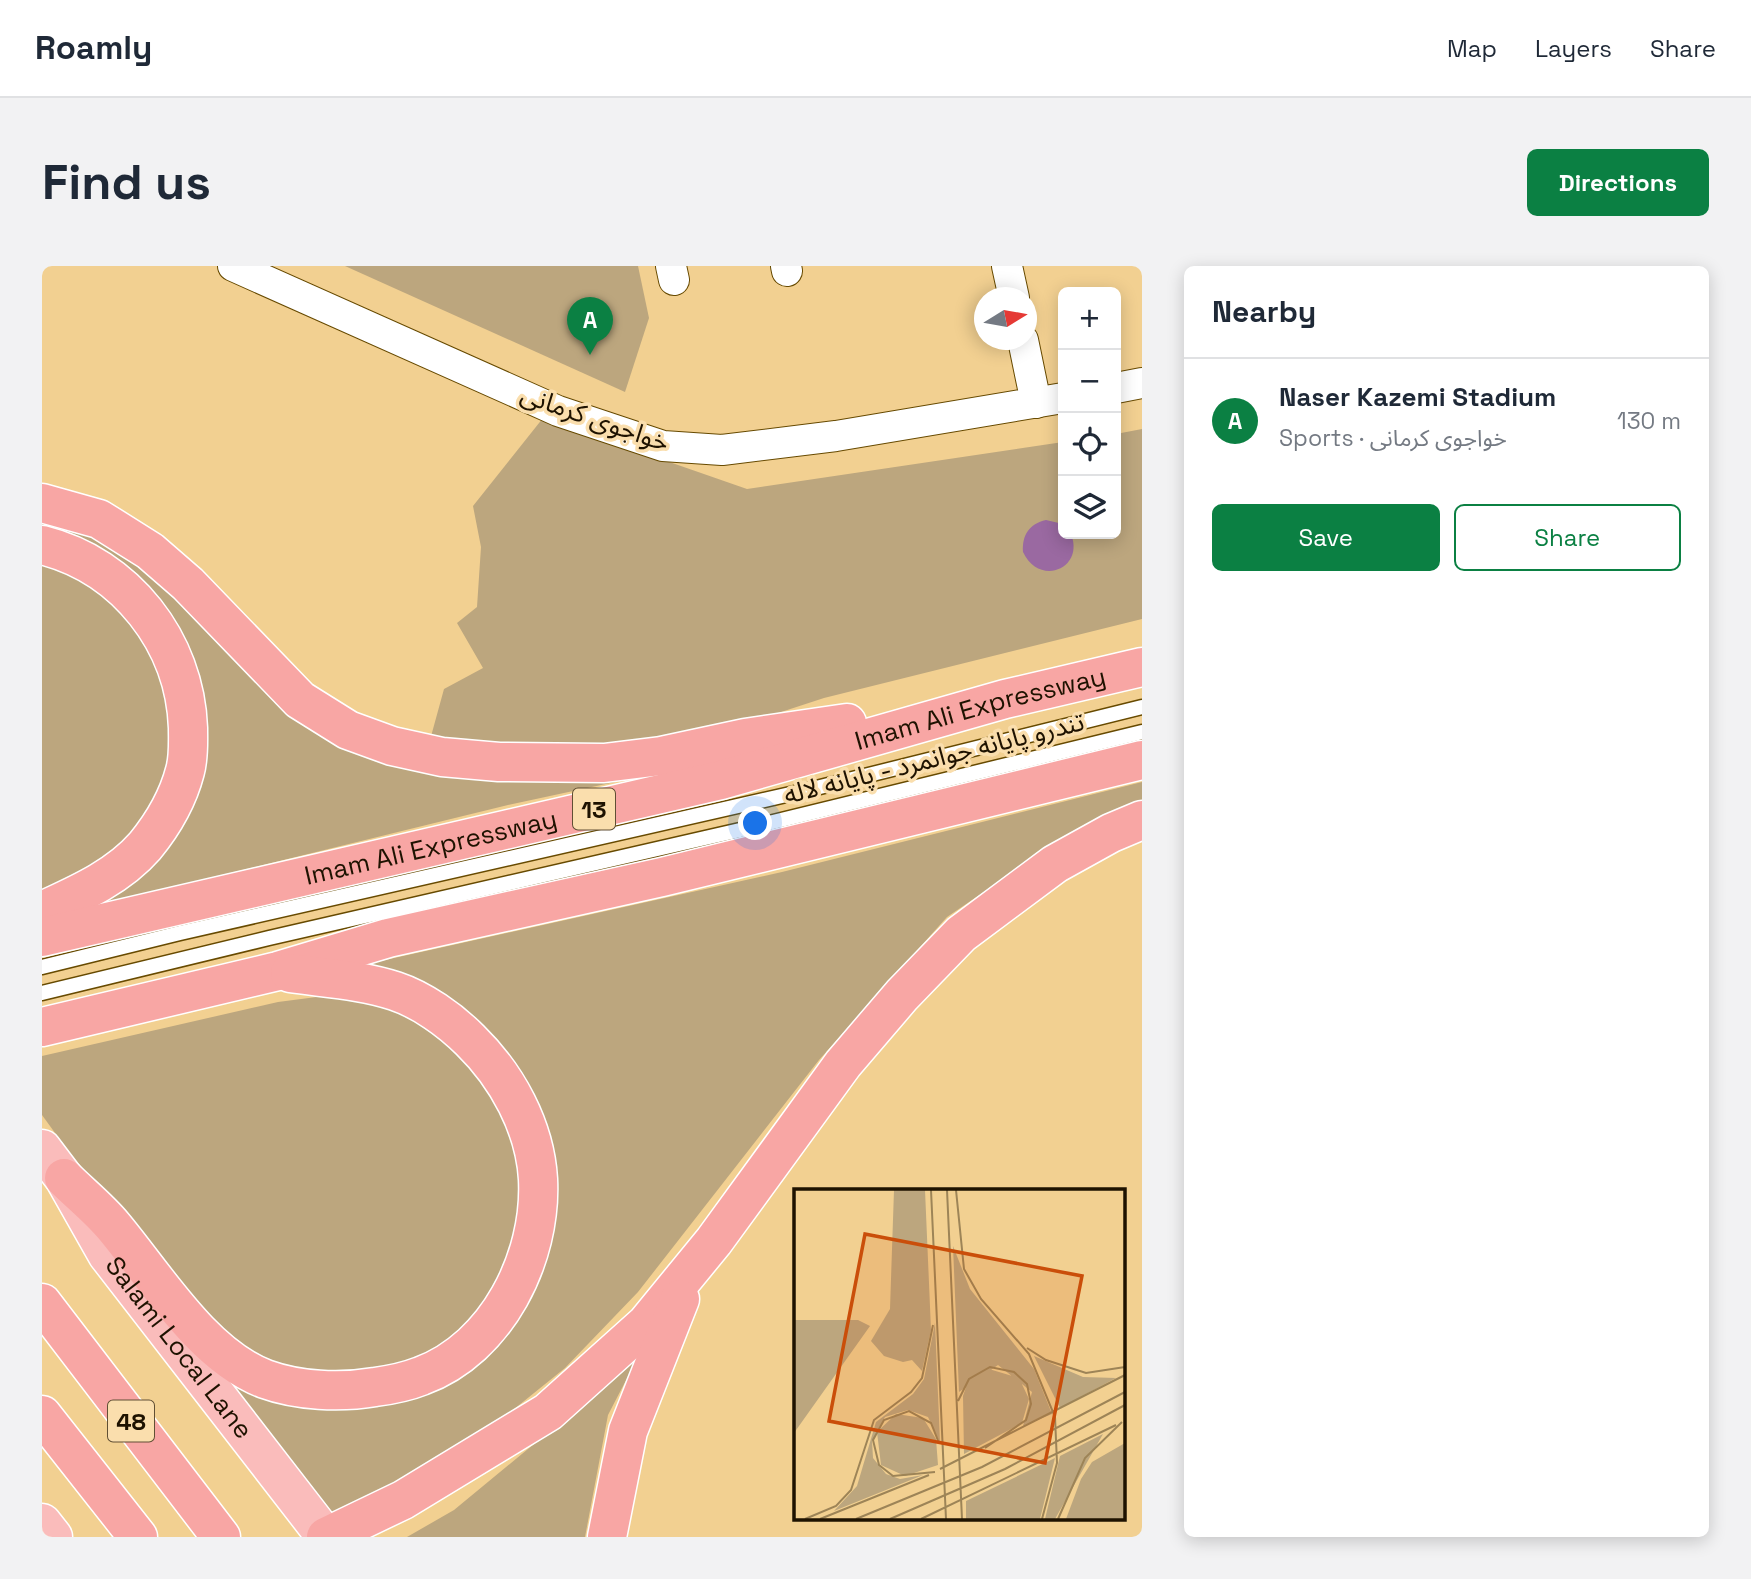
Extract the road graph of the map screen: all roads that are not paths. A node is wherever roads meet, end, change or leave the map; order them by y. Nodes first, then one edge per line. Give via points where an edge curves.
1 (233, 266) edge
2 (1007, 266) edge
3 (1012, 287) edge
4 (1028, 350) edge
5 (1142, 383) edge
6 (1121, 387) edge
7 (1050, 400) edge
8 (42, 503) edge
9 (42, 545) edge
10 (1142, 667) edge
11 (1005, 699) junction
12 (1142, 707) edge
13 (1142, 732) edge
14 (1142, 760) edge
15 (1142, 820) edge
16 (42, 911) edge
17 (42, 937) edge
18 (42, 967) edge
19 (278, 971) junction
20 (49, 1014) edge
21 (53, 1163) edge
22 (692, 1268) junction
23 (42, 1303) edge
24 (42, 1415) edge
25 (42, 1523) edge
26 (52, 1537) edge
27 (138, 1537) edge
28 (221, 1537) edge
29 (326, 1537) edge
30 (607, 1537) edge

1 - 7 street, خواجوی کرمانی via 558,411 663,446 722,450
2 - 3 street
4 - 7 street
5 - 6 street
8 - 11 highway via 99,519 150,551 188,584 300,701 348,730 442,757 604,762
9 - 16 highway via 111,577 146,612 172,654 180,677 188,740 186,769 175,799 145,846 91,888
10 - 11 highway, Imam Ali Expressway / 13
11 - 17 highway, Imam Ali Expressway / 13 via 722,780
12 - 18 lane via 808,790
13 - 20 lane, تندرو پایانه جوانمرد - پایانه لاله via 752,828 269,938
14 - 19 highway via 662,877 388,938
15 - 22 highway via 1055,864 961,934 843,1064
19 - 20 highway
19 - 21 highway via 396,991 458,1028 511,1092 534,1150 537,1210 526,1263 488,1329 447,1363 390,1385 327,1390 264,1379 209,1341 113,1225
21 - 29 main road, Salami Local Lane via 107,1254
22 - 29 highway via 646,1324 548,1412 403,1500
22 - 30 highway via 628,1431
23 - 28 highway, 48
24 - 27 highway, 48
25 - 26 main road

